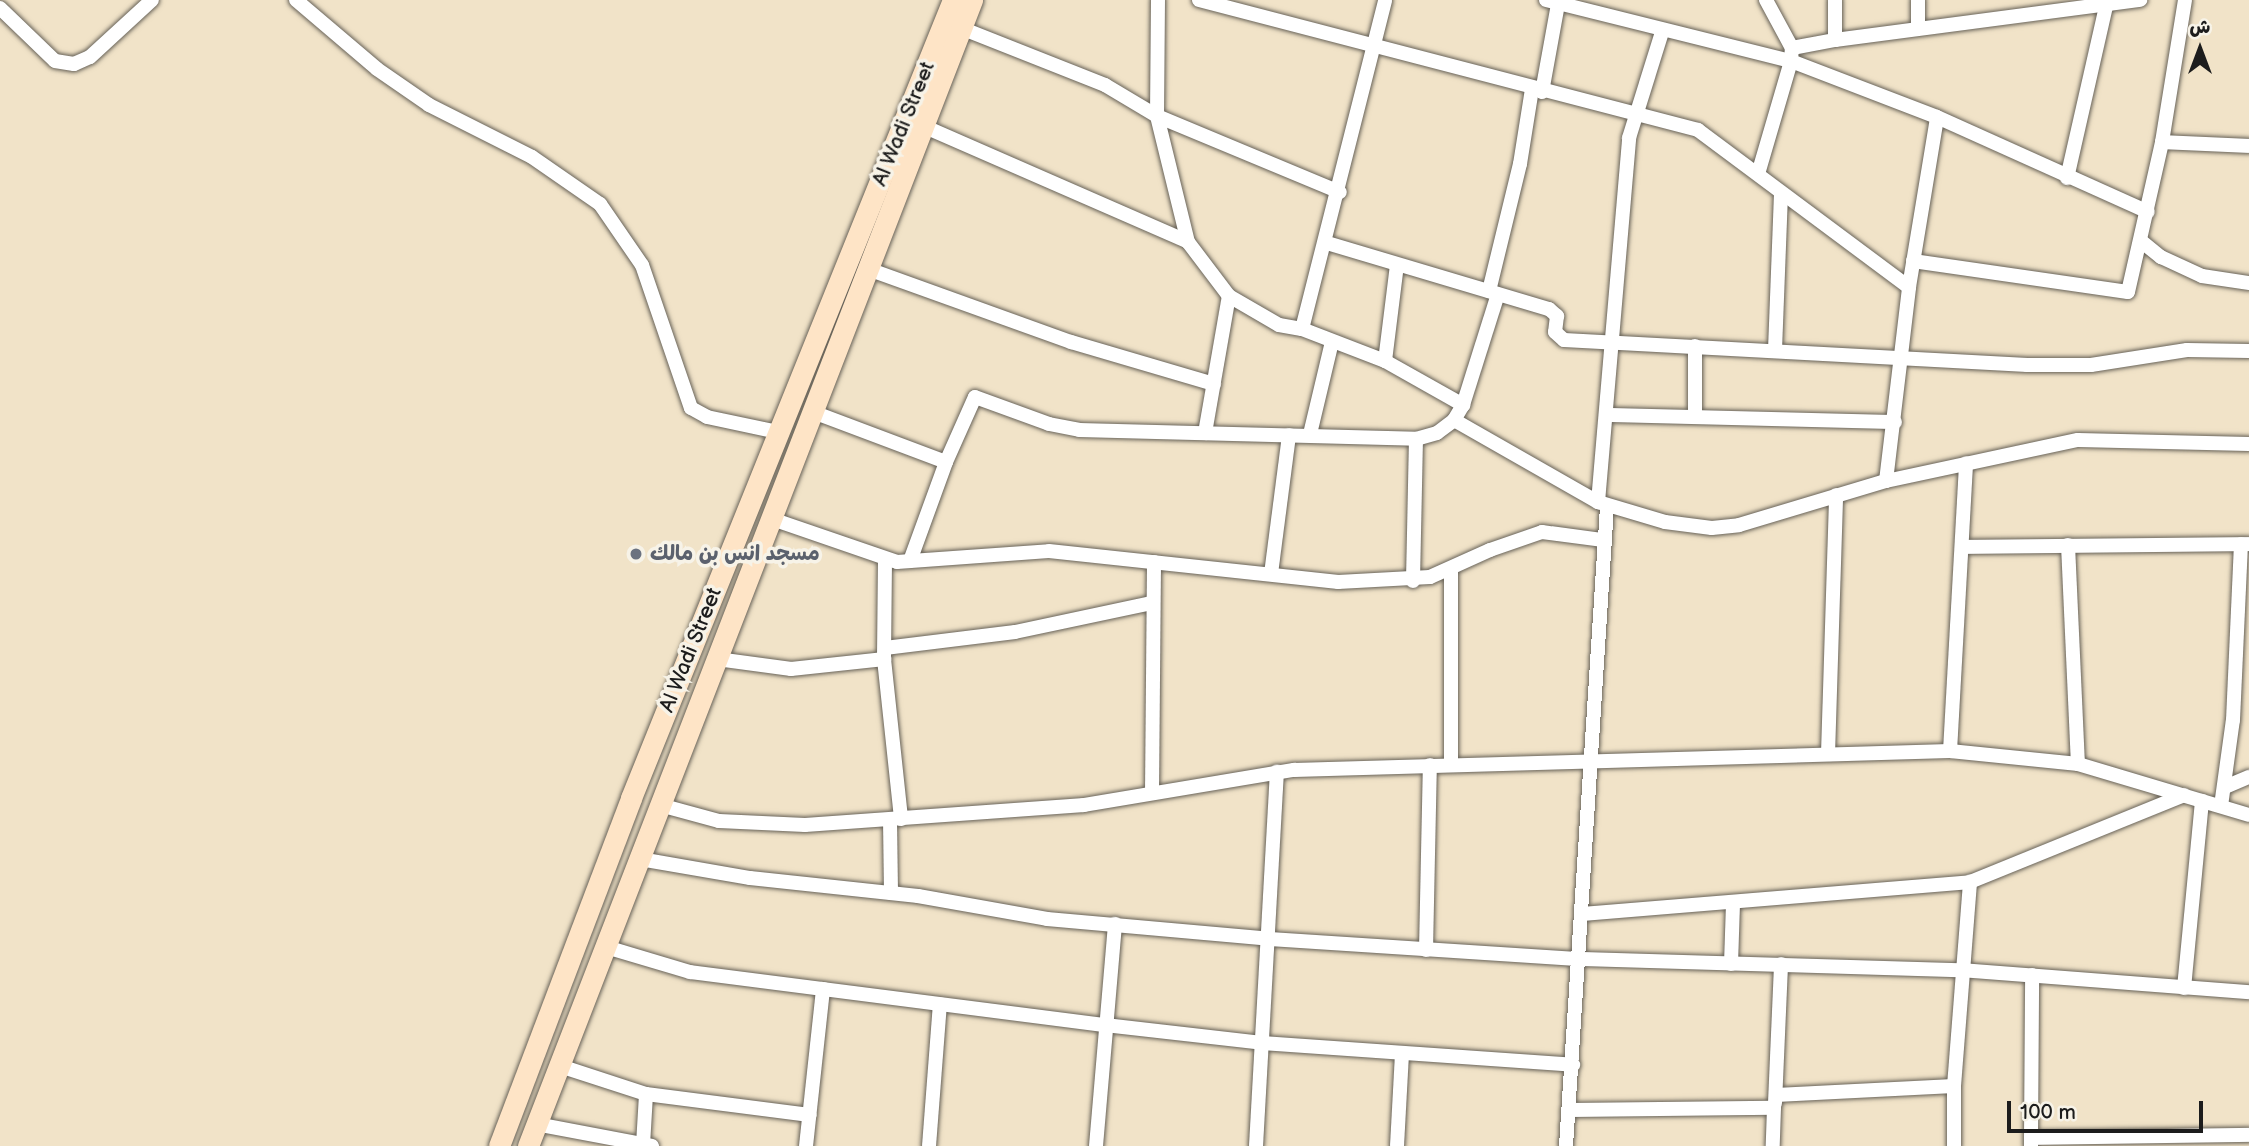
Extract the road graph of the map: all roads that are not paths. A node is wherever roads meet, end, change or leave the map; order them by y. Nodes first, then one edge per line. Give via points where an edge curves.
1 (152, 0) edge
2 (296, 0) edge
3 (953, 0) edge
4 (972, 0) edge
5 (1158, 0) edge
6 (1199, 0) edge
7 (1385, 0) edge
8 (1766, 0) edge
9 (1835, 0) edge
10 (1918, 0) edge
11 (2140, 0) edge
12 (2185, 0) edge
13 (1552, 2) edge
14 (2075, 5) edge
15 (2106, 7) junction
16 (0, 8) edge
17 (1918, 27) junction
18 (961, 28) junction
19 (1662, 32) junction
20 (1835, 40) junction
21 (1372, 42) junction
22 (1791, 54) junction
23 (1537, 90) junction
24 (1634, 115) junction
25 (1157, 116) junction
26 (1937, 117) junction
27 (923, 126) junction
28 (2162, 142) junction
29 (2249, 146) edge
30 (1758, 174) junction
31 (2067, 178) junction
32 (1340, 192) junction
33 (1781, 194) junction
34 (2148, 212) junction
35 (2141, 240) junction
36 (1188, 242) junction
37 (1327, 243) junction
38 (1913, 261) junction
39 (1397, 265) junction
40 (868, 269) junction
41 (2249, 283) edge
42 (1909, 287) junction
43 (1494, 292) junction
44 (1229, 296) junction
45 (1303, 329) junction
46 (1332, 342) junction
47 (1612, 342) junction
48 (1695, 346) junction
49 (1775, 350) junction
50 (2249, 351) edge
51 (1902, 359) junction
52 (1385, 361) junction
53 (1214, 384) junction
54 (1463, 405) junction
55 (813, 412) junction
56 (1695, 414) junction
57 (1608, 415) junction
58 (1454, 420) junction
59 (1895, 422) junction
60 (778, 432) junction
61 (1205, 433) junction
62 (1289, 435) junction
63 (1310, 435) junction
64 (1416, 439) junction
65 (2249, 444) edge
66 (946, 462) junction
67 (1966, 463) junction
68 (1886, 481) junction
69 (1836, 495) junction
70 (1602, 504) junction
71 (772, 519) junction
72 (1603, 540) junction
73 (2245, 544) edge
74 (2068, 545) junction
75 (1962, 547) junction
76 (885, 561) junction
77 (910, 561) junction
78 (1154, 562) junction
79 (1451, 569) junction
80 (1271, 574) junction
81 (1413, 581) junction
82 (1151, 603) junction
83 (2242, 647) edge
84 (885, 654) junction
85 (718, 659) junction
86 (1950, 751) junction
87 (1828, 754) junction
88 (1589, 761) junction
89 (1451, 763) junction
90 (2078, 764) junction
91 (1430, 765) junction
92 (1277, 772) junction
93 (2249, 777) edge
94 (2225, 788) junction
95 (1152, 793) junction
96 (2184, 795) junction
97 (2202, 801) junction
98 (660, 805) junction
99 (2221, 806) junction
100 (2249, 815) edge
101 (896, 819) junction
102 (640, 859) junction
103 (1970, 882) junction
104 (891, 893) junction
105 (1732, 904) junction
106 (1583, 914) junction
107 (1115, 924) junction
108 (1269, 939) junction
109 (606, 947) junction
110 (1426, 950) junction
111 (1581, 959) junction
112 (1731, 964) junction
113 (1781, 964) junction
114 (1961, 970) junction
115 (2032, 975) junction
116 (2184, 988) junction
117 (823, 989) junction
118 (2249, 992) edge
119 (940, 1004) junction
120 (1105, 1025) junction
121 (1262, 1043) junction
122 (1402, 1054) junction
123 (1573, 1065) junction
124 (560, 1066) junction
125 (1954, 1086) junction
126 (646, 1094) junction
127 (1775, 1101) junction
128 (1570, 1110) junction
129 (810, 1115) junction
130 (536, 1124) junction
131 (2249, 1135) edge
132 (2031, 1142) edge
133 (647, 1145) edge
134 (499, 1146) edge
135 (528, 1146) edge
136 (806, 1146) edge
137 (929, 1146) edge
138 (1096, 1146) edge
139 (1256, 1146) edge
140 (1397, 1146) edge
141 (1566, 1146) edge
142 (1773, 1146) edge
143 (1954, 1146) edge

1 - 16 street via 90,57 74,64 55,61
2 - 60 street via 429,105 533,157 600,204 630,243 650,283 691,408
3 - 60 main road, Al Wadi Street
4 - 18 main road, Al Wadi Street
5 - 25 street
6 - 21 street
7 - 21 street
8 - 22 street
9 - 20 street
10 - 17 street
11 - 15 street
12 - 28 street
13 - 19 street
13 - 23 street
14 - 15 street
14 - 17 street
15 - 31 street
17 - 20 street
18 - 25 street via 1105,85
18 - 27 main road, Al Wadi Street
19 - 22 street
19 - 24 street
20 - 22 street
21 - 23 street
21 - 32 street
22 - 26 street
22 - 30 street
23 - 24 street
23 - 43 street
24 - 30 street via 1698,130
24 - 47 street
25 - 32 street
25 - 36 street
26 - 31 street
26 - 38 street
27 - 36 street
27 - 40 main road, Al Wadi Street
28 - 29 street
28 - 34 street
30 - 33 street
31 - 34 street
32 - 37 street
33 - 42 street
33 - 49 street
34 - 35 street
35 - 38 street via 2124,294
35 - 41 street via 2174,265 2202,276
36 - 44 street
37 - 39 street
37 - 45 street
38 - 42 street
39 - 43 street
39 - 52 street
40 - 53 street via 1071,342
40 - 55 main road, Al Wadi Street
42 - 51 street
43 - 47 street via 1549,309 1557,316 1557,337
43 - 54 street
44 - 45 street via 1279,325
44 - 53 street
45 - 46 street
46 - 52 street
46 - 63 street
47 - 48 street
47 - 57 street
48 - 49 street
48 - 56 street
49 - 51 street
50 - 51 street via 2187,350 2091,365
51 - 59 street
52 - 54 street
53 - 61 street
54 - 58 street
55 - 66 street
55 - 71 main road, Al Wadi Street
56 - 57 street
56 - 59 street
57 - 70 street
58 - 64 street via 1437,433
58 - 70 street
59 - 68 street
60 - 134 main road, Al Wadi Street
61 - 62 street
61 - 66 street via 1063,428 975,397
62 - 63 street
62 - 80 street
63 - 64 street
64 - 81 street
65 - 67 street via 2098,438
66 - 77 street
67 - 68 street
67 - 75 street
68 - 69 street
69 - 70 street via 1739,525 1712,528 1665,522
69 - 87 street
70 - 72 street
71 - 76 street
71 - 85 main road, Al Wadi Street
72 - 79 street via 1565,533 1527,535
72 - 88 street
73 - 74 street
73 - 83 street
74 - 75 street
74 - 90 street
75 - 86 street
76 - 77 street
76 - 84 street
77 - 78 street via 1049,551
78 - 80 street
78 - 82 street
79 - 81 street
79 - 89 street
80 - 81 street via 1338,582
82 - 84 street
82 - 95 street
83 - 94 street
84 - 85 street via 790,669
84 - 101 street
85 - 98 main road, Al Wadi Street
86 - 87 street
86 - 90 street
87 - 88 street
88 - 89 street
88 - 106 street
89 - 91 street
90 - 96 street
91 - 92 street
91 - 110 street
92 - 95 street
92 - 108 street
93 - 94 street
94 - 99 street
95 - 101 street via 1057,808
96 - 97 street
96 - 103 street
97 - 99 street
97 - 116 street
98 - 101 street via 719,821 765,826
98 - 102 main road, Al Wadi Street
99 - 100 street
101 - 104 street
102 - 104 street via 750,878
102 - 109 main road, Al Wadi Street
103 - 105 street
103 - 114 street
104 - 107 street via 1023,915
105 - 106 street
105 - 112 street
106 - 111 street
107 - 108 street
107 - 120 street
108 - 110 street
108 - 121 street
109 - 117 street via 690,972
109 - 124 main road, Al Wadi Street
110 - 111 street
111 - 112 street
111 - 123 street
112 - 113 street
113 - 114 street
113 - 127 street
114 - 115 street
114 - 125 street
115 - 116 street
115 - 132 street
116 - 118 street
117 - 119 street
117 - 129 street
119 - 120 street
119 - 137 street
120 - 121 street
120 - 138 street
121 - 122 street
121 - 139 street
122 - 123 street
122 - 140 street
123 - 128 street
124 - 126 street
124 - 130 main road, Al Wadi Street
125 - 127 street
125 - 143 street
126 - 129 street
126 - 133 street
127 - 128 street
127 - 142 street
128 - 141 street
129 - 136 street
130 - 133 street
130 - 135 main road, Al Wadi Street
131 - 132 street

